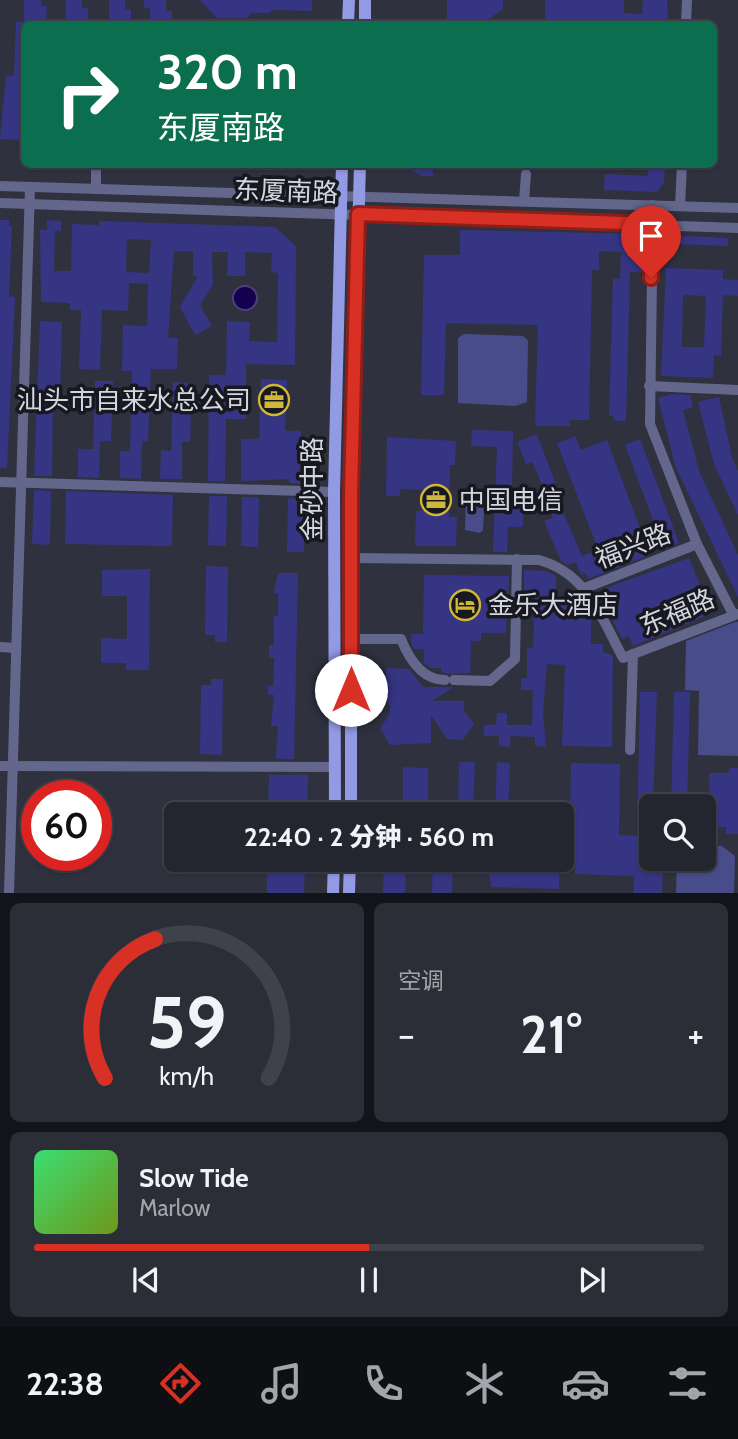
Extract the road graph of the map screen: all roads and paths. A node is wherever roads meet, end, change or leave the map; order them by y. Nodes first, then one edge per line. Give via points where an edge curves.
1 (349, 0) edge
2 (365, 0) edge
3 (687, 0) edge
4 (348, 21) edge
5 (365, 21) edge
6 (686, 21) edge
7 (96, 168) edge
8 (342, 168) edge
9 (359, 168) edge
10 (682, 168) edge
11 (526, 174) dead end
12 (0, 186) edge
13 (30, 187) junction
14 (96, 189) junction
15 (341, 195) junction
16 (358, 196) junction
17 (524, 201) junction
18 (0, 203) edge
19 (29, 204) junction
20 (653, 205) junction
21 (680, 206) junction
22 (738, 208) edge
23 (341, 214) junction
24 (358, 214) junction
25 (652, 224) junction
26 (738, 228) edge
27 (649, 386) junction
28 (738, 390) edge
29 (0, 482) edge
30 (21, 482) junction
31 (334, 492) junction
32 (697, 544) junction
33 (351, 558) junction
34 (517, 559) junction
35 (585, 588) junction
36 (736, 614) edge
37 (351, 639) junction
38 (0, 647) edge
39 (16, 648) junction
40 (633, 654) junction
41 (630, 750) dead end
42 (0, 766) edge
43 (13, 766) junction
44 (337, 767) junction
45 (336, 802) edge
46 (351, 802) edge
47 (334, 872) edge
48 (350, 872) edge
49 (9, 893) edge
50 (333, 893) edge
51 (349, 893) edge

1 - 4 main road
2 - 5 main road
3 - 6 street
7 - 14 street
8 - 15 main road, 金砂中路
9 - 16 main road, 金砂中路
10 - 21 street
11 - 17 street
12 - 13 street, 东厦南路
13 - 14 street, 东厦南路
13 - 19 street
14 - 15 street, 东厦南路
15 - 16 street, 东厦南路
15 - 23 main road, 金砂中路
16 - 17 street, 东厦南路
16 - 24 main road, 金砂中路
17 - 20 street, 东厦南路
18 - 19 street, 东厦南路
19 - 23 street, 东厦南路
19 - 30 street
20 - 21 street, 东厦南路
20 - 25 street, 东福路
21 - 22 street, 东厦南路
23 - 24 street, 东厦南路
23 - 31 main road, 金砂中路
24 - 25 street, 东厦南路
24 - 33 main road, 金砂中路
25 - 26 street, 东厦南路
25 - 27 street, 东福路
27 - 28 street
27 - 32 street, 东福路 via 650,424
29 - 30 street
30 - 31 street
30 - 39 street
31 - 44 main road, 金砂中路
32 - 35 street, 福兴路
32 - 36 street, 东福路
33 - 34 street, 东福路
33 - 37 main road, 金砂中路
34 - 35 street, 东福路 via 556,565
34 - 37 street via 515,659 490,681 435,680 408,656 401,639
35 - 40 street, 东福路 via 622,658
36 - 40 street, 东福路
37 - 46 main road, 金砂中路
38 - 39 street
39 - 43 street
40 - 41 street
42 - 43 street
43 - 44 street
43 - 49 street
44 - 45 main road, 金砂中路
47 - 50 main road
48 - 51 main road

